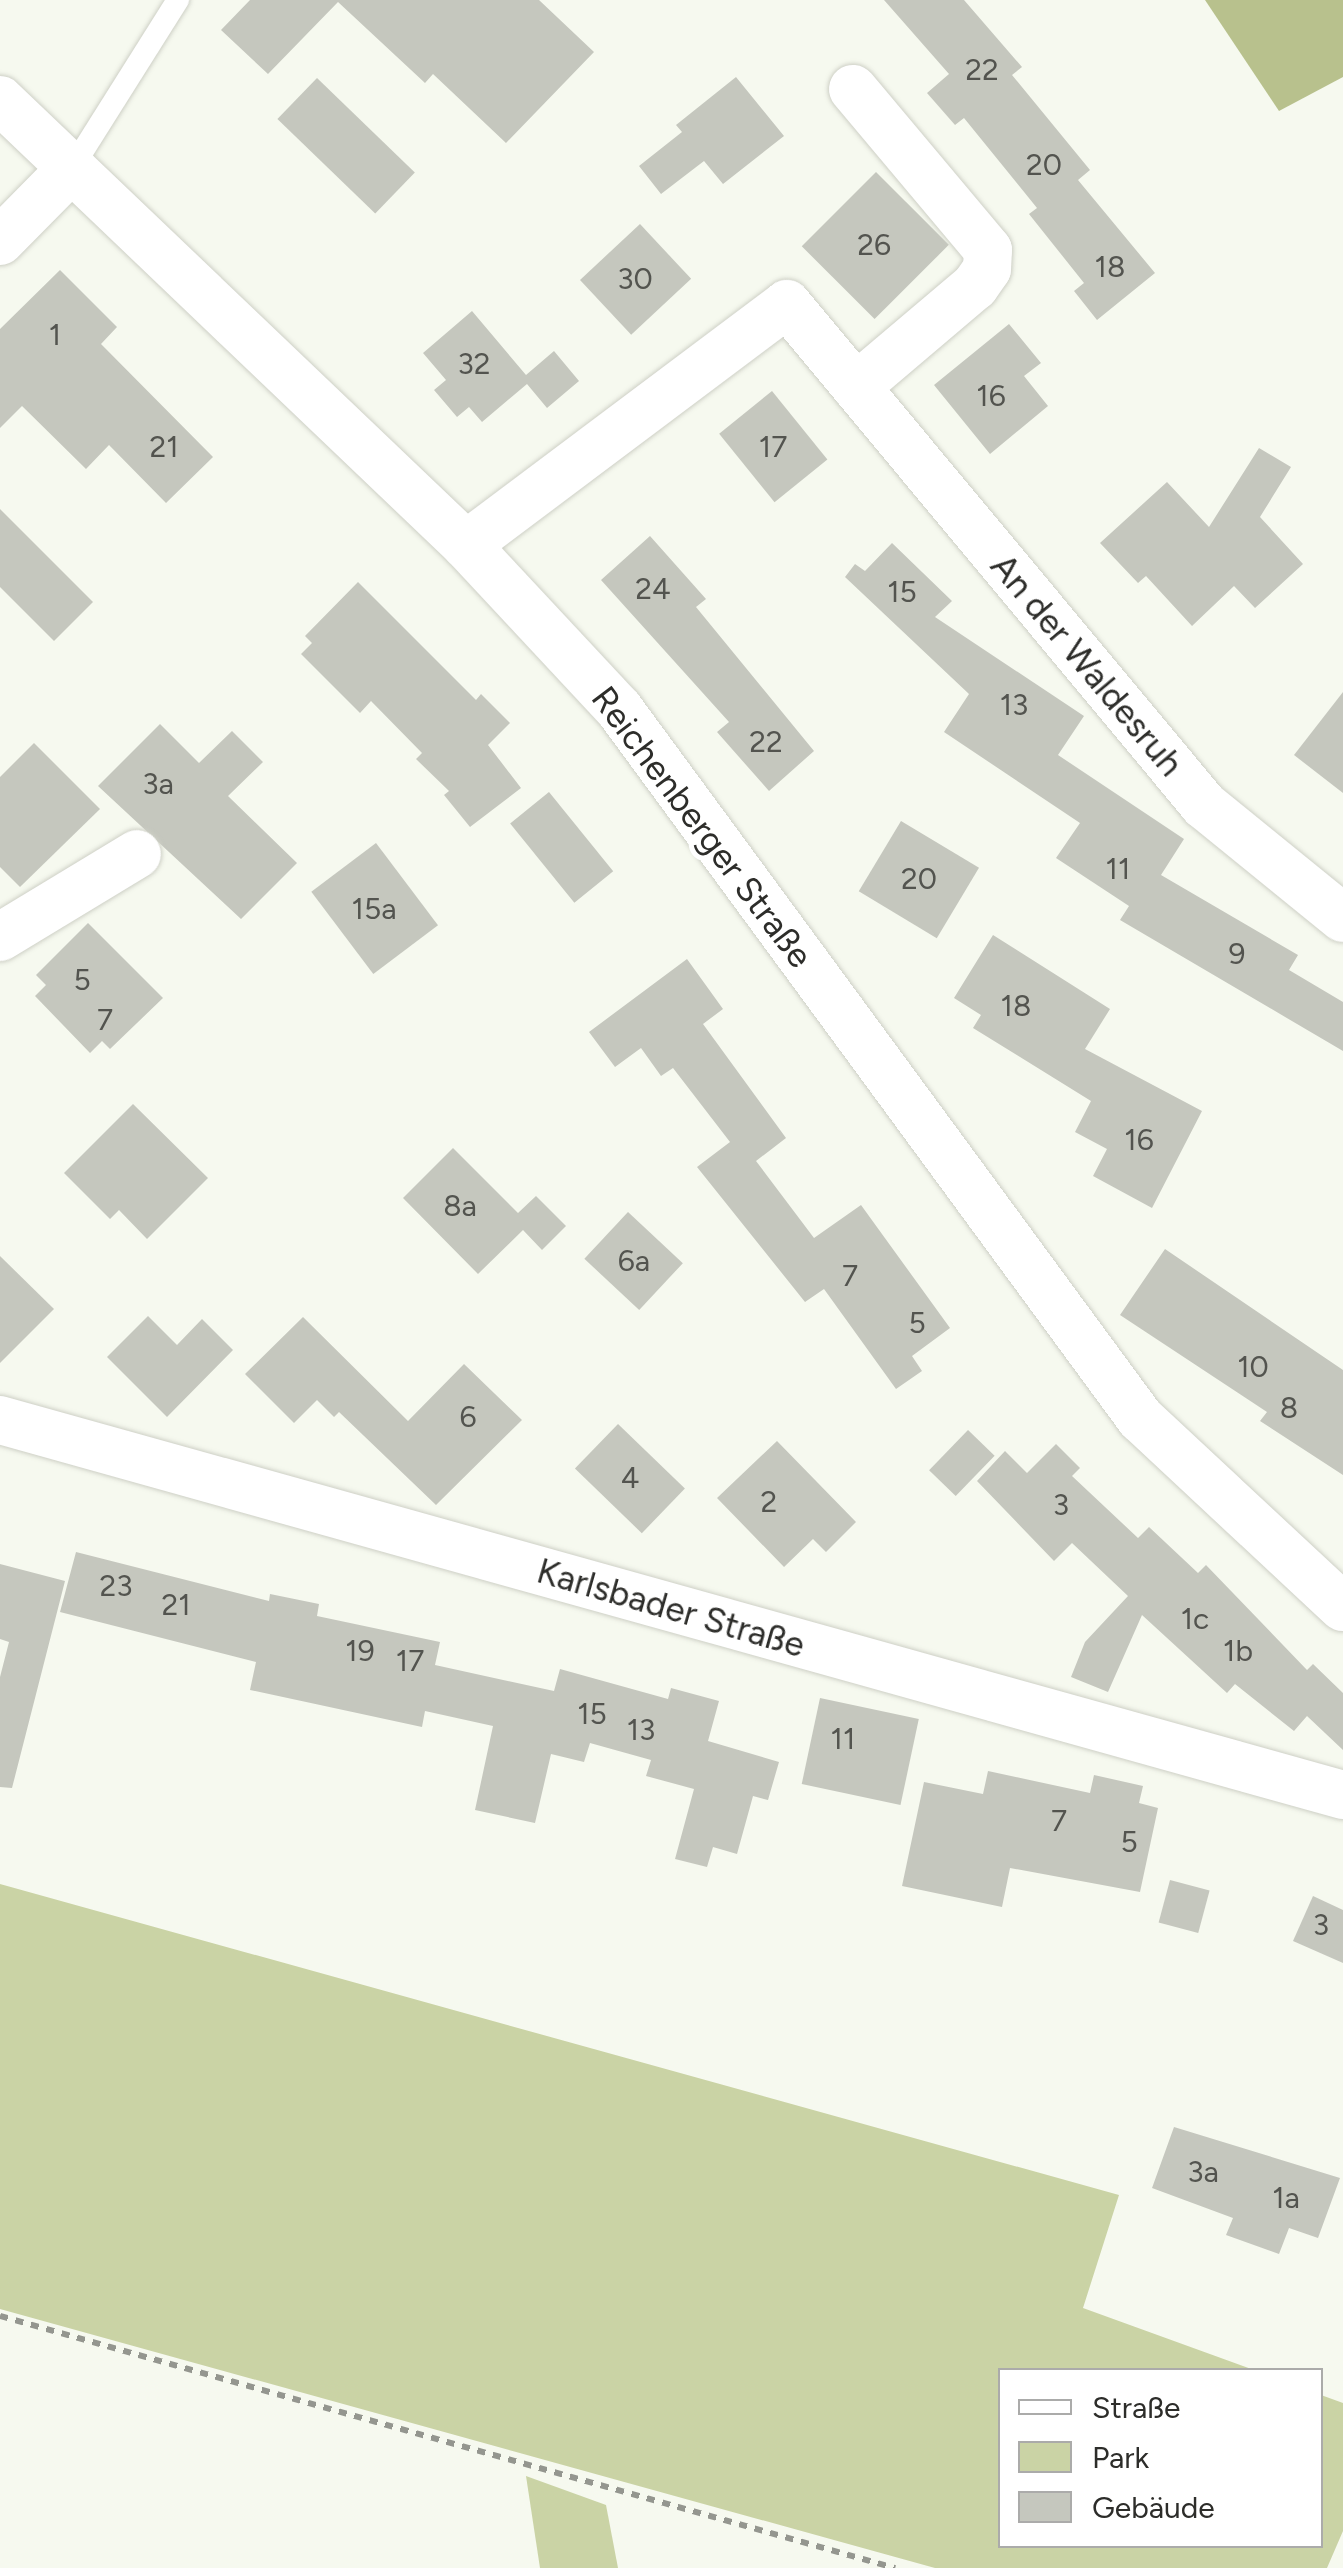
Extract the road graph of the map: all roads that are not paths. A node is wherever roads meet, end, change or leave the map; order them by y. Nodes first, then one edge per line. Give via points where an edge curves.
1 (178, 0) edge
2 (853, 89) dead end
3 (0, 100) edge
4 (72, 168) junction
5 (0, 242) edge
6 (856, 388) junction
7 (466, 545) junction
8 (138, 854) dead end
9 (1343, 918) edge
10 (0, 936) edge
11 (0, 1420) edge
12 (1343, 1607) edge
13 (1343, 1795) edge

1 - 4 lane
2 - 6 street via 988,250 987,270 975,286
3 - 4 street, Reichenberger Straße
4 - 5 street
4 - 7 street, Reichenberger Straße
6 - 7 street, An der Waldesruh via 787,304
6 - 9 street, An der Waldesruh via 1204,805
7 - 12 street, Reichenberger Straße via 619,709 1140,1418
8 - 10 street
11 - 13 street, Karlsbader Straße

